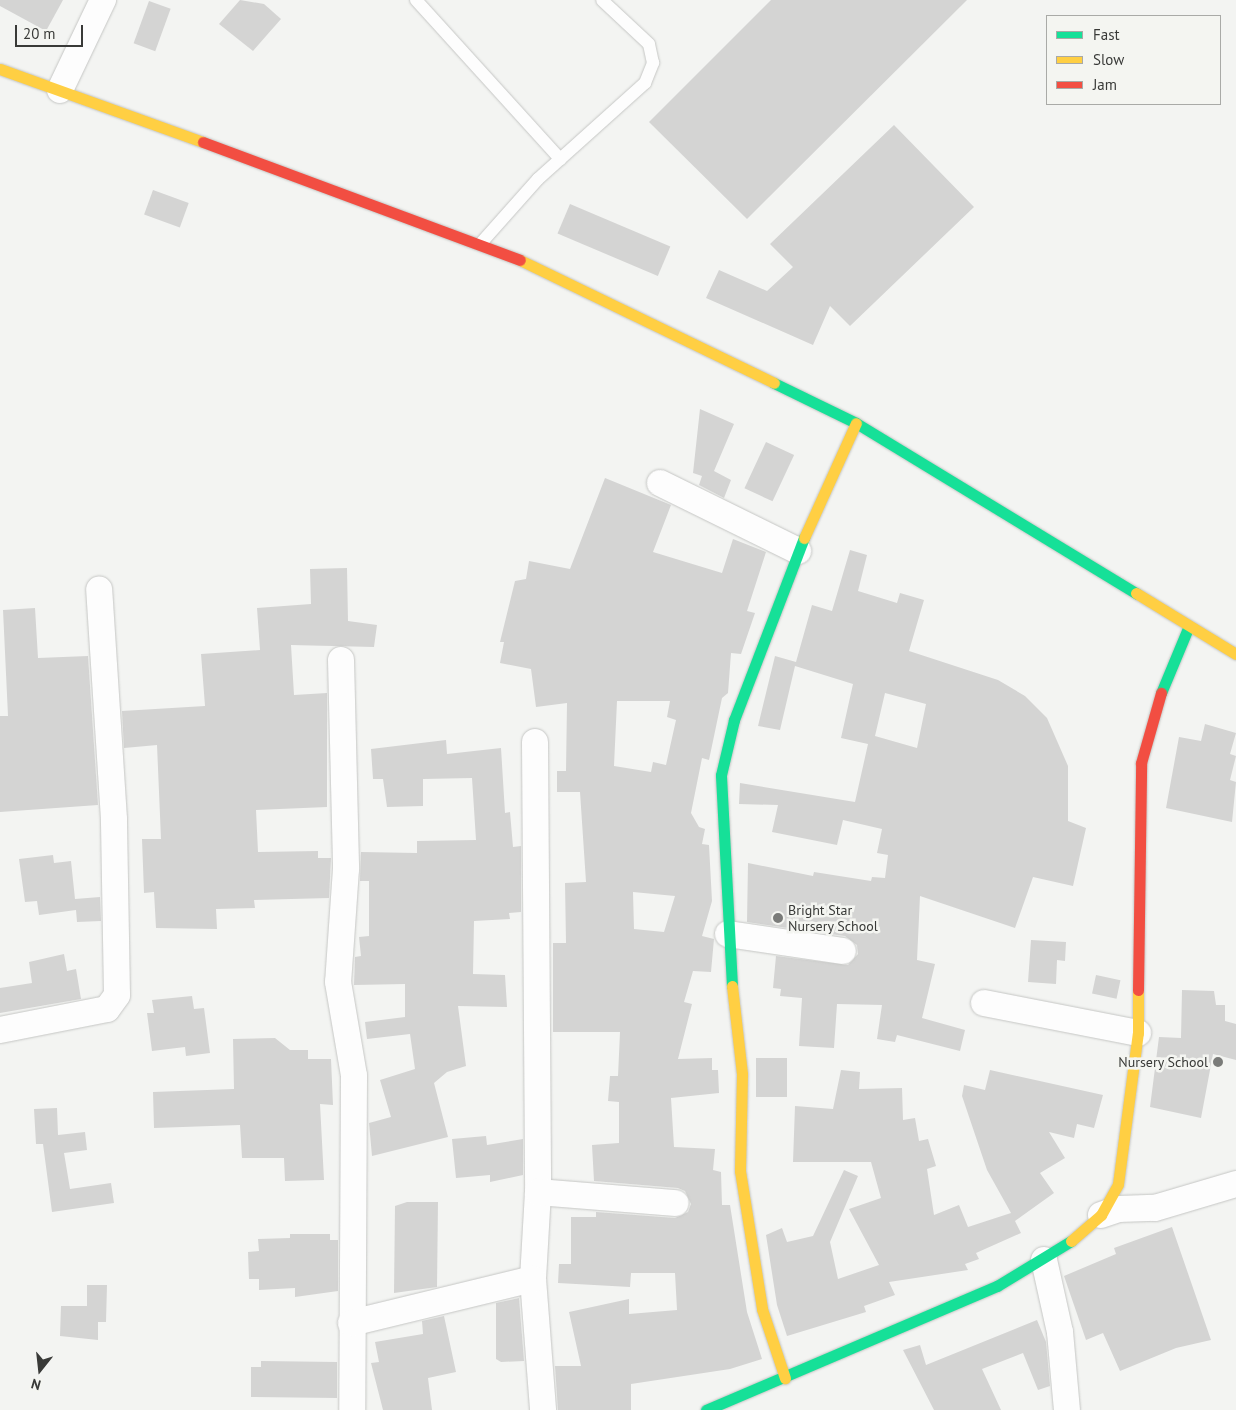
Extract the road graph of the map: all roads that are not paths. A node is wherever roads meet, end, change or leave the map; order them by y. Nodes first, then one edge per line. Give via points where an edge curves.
1 (103, 0) edge
2 (416, 0) edge
3 (602, 0) edge
4 (0, 70) edge
5 (60, 90) junction
6 (560, 159) junction
7 (482, 242) junction
8 (856, 423) junction
9 (660, 483) dead end
10 (798, 551) junction
11 (99, 589) dead end
12 (1188, 628) junction
13 (1236, 654) edge
14 (341, 660) dead end
15 (535, 742) dead end
16 (728, 934) junction
17 (843, 951) dead end
18 (984, 1002) dead end
19 (0, 1030) edge
20 (1138, 1033) junction
21 (1236, 1184) edge
22 (538, 1192) junction
23 (676, 1204) dead end
24 (1101, 1215) junction
25 (1044, 1260) junction
26 (533, 1279) junction
27 (351, 1323) junction
28 (785, 1378) junction
29 (352, 1410) edge
30 (542, 1410) edge
31 (706, 1410) edge
32 (1067, 1410) edge

1 - 5 street
2 - 6 lane
3 - 6 lane via 649,44 653,63 645,83
4 - 5 street
5 - 7 street
6 - 7 lane via 500,217
7 - 8 street
8 - 10 street
8 - 12 street
9 - 10 street
10 - 16 street via 734,720 721,775
11 - 19 street via 114,819 117,995 107,1009 98,1012
12 - 13 street
12 - 20 street via 1155,708 1141,763
14 - 27 street via 346,869 338,982 354,1076
15 - 22 street
16 - 17 street
16 - 28 street via 742,1074 740,1171 762,1309
18 - 20 street
20 - 24 street via 1118,1184
21 - 24 street via 1155,1208 1118,1209
22 - 23 street
22 - 26 street
24 - 25 street via 1089,1229
25 - 28 street via 997,1286
25 - 32 street via 1060,1332
26 - 27 street
26 - 30 street
27 - 29 street
28 - 31 street

